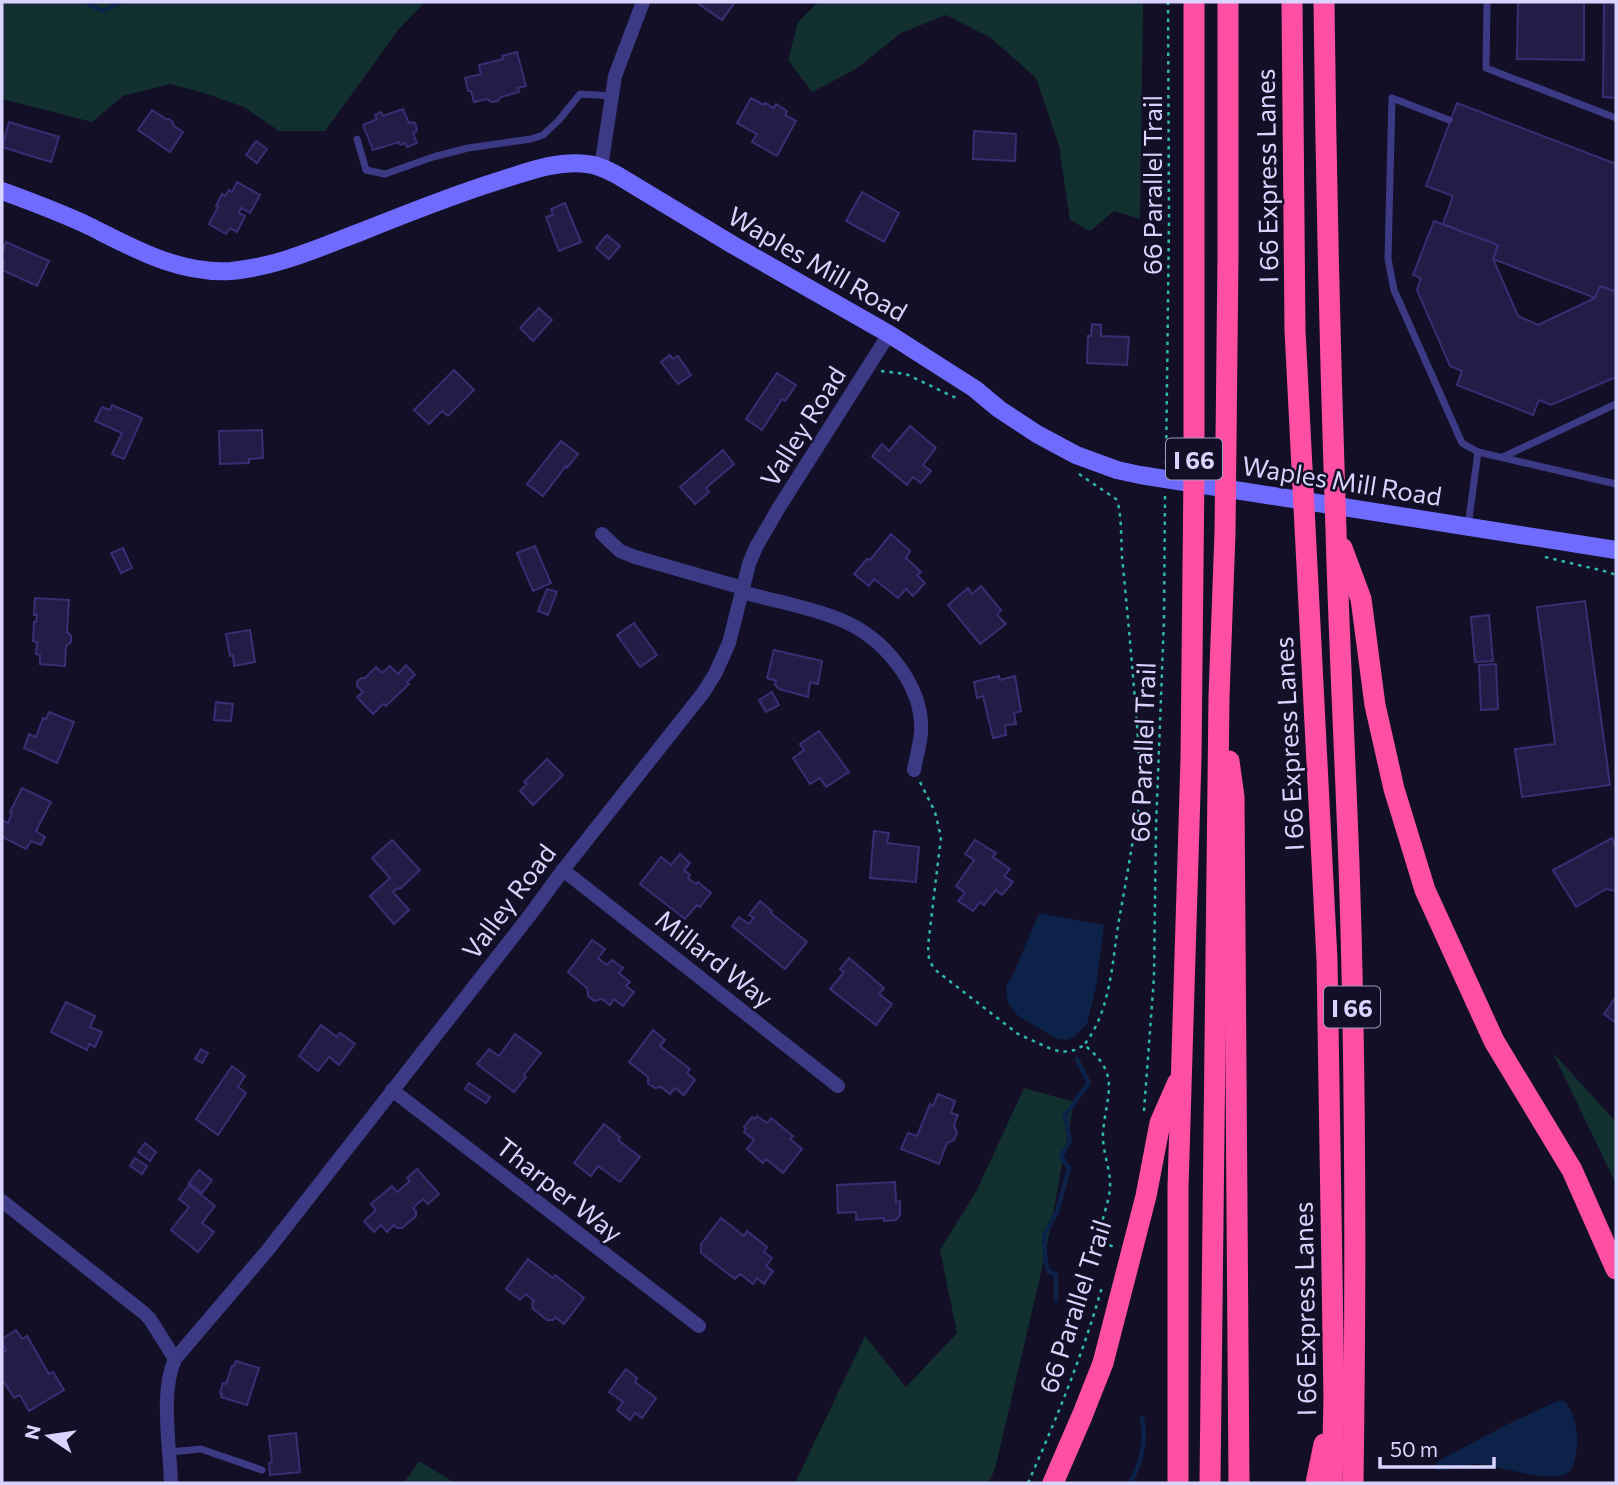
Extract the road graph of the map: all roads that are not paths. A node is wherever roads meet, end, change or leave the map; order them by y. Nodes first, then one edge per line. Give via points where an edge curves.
1 (643, 2) edge
2 (1194, 2) edge
3 (1228, 2) edge
4 (1292, 2) edge
5 (1324, 2) edge
6 (1487, 2) edge
7 (611, 96) junction
8 (1616, 118) edge
9 (1449, 120) dead end
10 (357, 139) dead end
11 (601, 167) junction
12 (2, 191) edge
13 (890, 334) junction
14 (1616, 404) edge
15 (1478, 452) junction
16 (1502, 457) junction
17 (1616, 484) edge
18 (1468, 526) junction
19 (1336, 532) junction
20 (602, 534) dead end
21 (1616, 550) edge
22 (742, 590) junction
23 (1219, 696) junction
24 (914, 770) road end
25 (563, 870) junction
26 (1183, 1071) junction
27 (838, 1086) dead end
28 (392, 1090) junction
29 (1572, 1170) junction
30 (2, 1201) edge
31 (1616, 1255) edge
32 (1616, 1269) edge
33 (699, 1326) dead end
34 (175, 1359) junction
35 (1334, 1399) junction
36 (170, 1452) junction
37 (262, 1469) dead end
38 (171, 1483) edge
39 (1053, 1483) edge
40 (1178, 1483) edge
41 (1210, 1483) edge
42 (1239, 1483) edge
43 (1316, 1483) edge
44 (1332, 1483) edge
45 (1353, 1483) edge

1 - 7 street
2 - 26 highway, I 66 via 1192,732
3 - 23 highway, I 66 Express Lanes via 1225,533
4 - 35 highway, I 66 Express Lanes via 1295,330 1327,960
5 - 19 highway, I 66
6 - 8 lane via 1486,68
7 - 10 lane via 580,94 543,135 468,148 385,174 366,170
7 - 11 street
9 - 15 lane via 1392,99 1388,259 1394,290 1462,443
11 - 12 main road, Waples Mill Road via 572,163 535,169 278,262 231,271 191,268 150,256 50,208
11 - 13 main road, Waples Mill Road
13 - 18 main road, Waples Mill Road via 1037,434 1117,470
13 - 22 street, Valley Road via 756,547
14 - 16 lane
15 - 16 lane
15 - 18 lane
16 - 17 lane
18 - 21 main road, Waples Mill Road
19 - 29 highway via 1361,598 1375,705 1394,789 1425,890 1494,1041
19 - 45 highway, I 66 via 1353,1031
20 - 22 street via 620,551
22 - 24 street via 842,620 891,656 907,679 920,718
22 - 25 street, Valley Road via 729,643 703,693
23 - 41 highway, I 66 Express Lanes
23 - 42 highway via 1234,797
25 - 27 street, Millard Way
25 - 28 street, Valley Road
26 - 39 highway via 1160,1123 1103,1363
26 - 40 highway, I 66 via 1178,1187
28 - 33 street, Tharper Way
28 - 34 street, Valley Road via 267,1251
29 - 31 highway
29 - 32 highway
30 - 34 street via 144,1313
34 - 36 street, Valley Road via 168,1382
35 - 43 highway
35 - 44 highway, I 66 Express Lanes
36 - 37 lane via 201,1449
36 - 38 street, Valley Road

